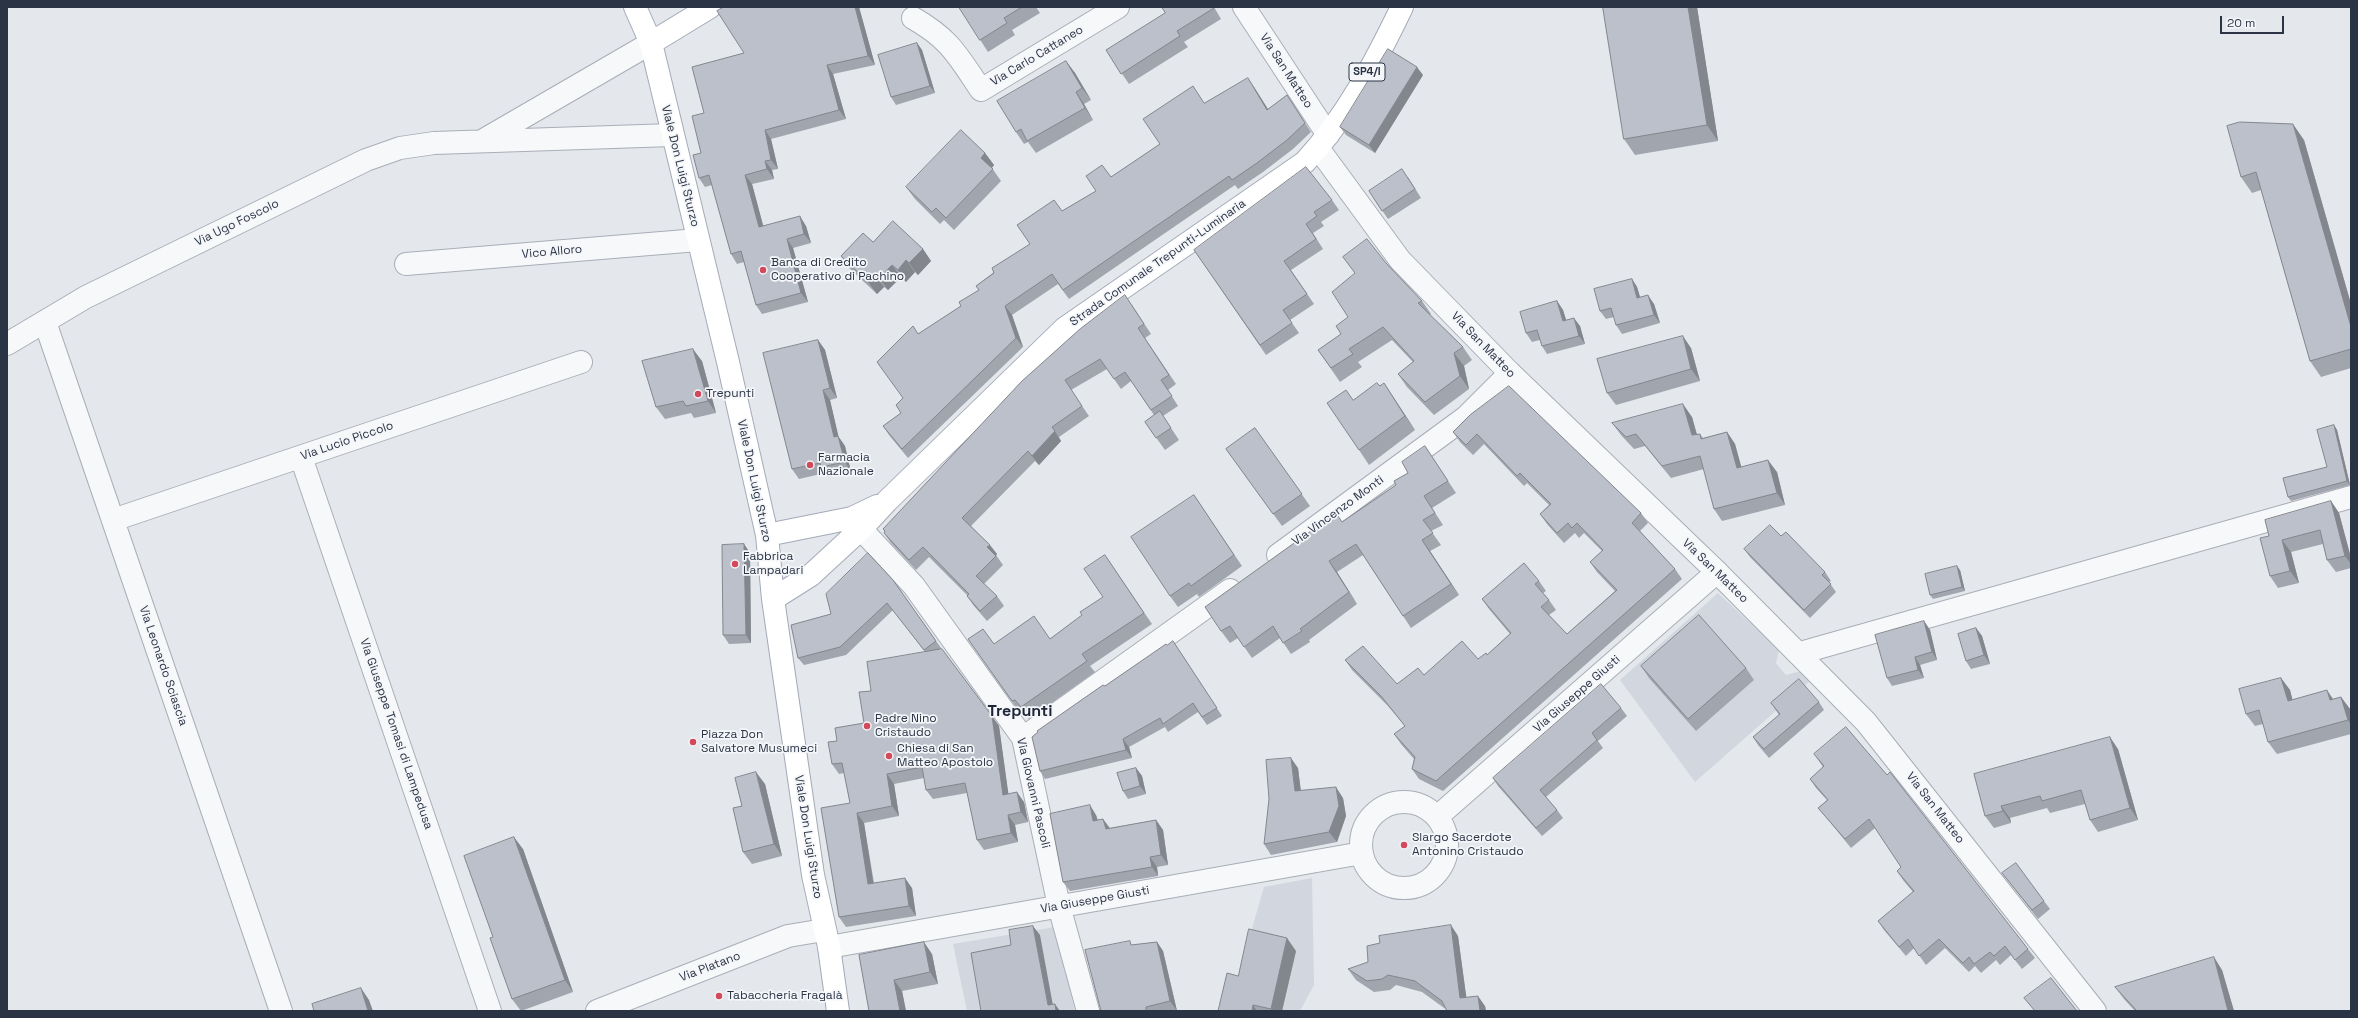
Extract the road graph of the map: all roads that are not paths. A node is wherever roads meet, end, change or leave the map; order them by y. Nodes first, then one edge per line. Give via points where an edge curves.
1 (635, 7) edge
2 (710, 7) edge
3 (1118, 7) edge
4 (1244, 7) edge
5 (1402, 7) edge
6 (913, 18) dead end
7 (651, 43) junction
8 (672, 135) junction
9 (1323, 141) junction
10 (480, 142) junction
11 (698, 240) junction
12 (406, 264) dead end
13 (45, 322) junction
14 (7, 344) edge
15 (581, 362) dead end
16 (1510, 373) junction
17 (301, 457) junction
18 (887, 501) junction
19 (2350, 502) edge
20 (113, 520) junction
21 (861, 529) junction
22 (767, 535) junction
23 (1717, 572) junction
24 (772, 599) junction
25 (1800, 653) junction
26 (1023, 738) junction
27 (1437, 817) junction
28 (1362, 853) junction
29 (1058, 906) junction
30 (827, 938) junction
31 (281, 1011) edge
32 (490, 1011) edge
33 (597, 1011) edge
34 (838, 1011) edge
35 (1088, 1011) edge
36 (2095, 1011) edge

1 - 7 main road, Viale Don Luigi Sturzo
2 - 7 main road
3 - 6 street, Via Carlo Cattaneo via 982,90 951,46 936,31
4 - 9 street, Via San Matteo
5 - 9 main road, Strada Comunale Trepunti-Luminaria / SP4/I via 1382,48
7 - 8 main road, Viale Don Luigi Sturzo
7 - 10 street
8 - 10 street, Via Ugo Foscolo
8 - 11 main road, Viale Don Luigi Sturzo
9 - 16 street, Via San Matteo via 1400,260
9 - 18 main road, Strada Comunale Trepunti-Luminaria via 1305,162 1065,328
10 - 13 street, Via Ugo Foscolo via 434,143 400,148 366,160 86,297
11 - 12 street, Vico Alloro
11 - 22 main road, Viale Don Luigi Sturzo
13 - 14 street, Via Ugo Foscolo
13 - 20 street, Via Leonardo Sciascia
15 - 17 street, Via Lucio Piccolo
16 - 23 street, Via San Matteo
16 - 26 street, Via Vincenzo Monti via 1466,417
17 - 20 street, Via Lucio Piccolo
17 - 32 street, Via Giuseppe Tomasi di Lampedusa
18 - 21 main road, Strada Comunale Trepunti-Luminaria
18 - 22 main road via 852,518
19 - 25 street
20 - 31 street, Via Leonardo Sciascia
21 - 24 main road, Strada Comunale Trepunti-Luminaria via 811,575
21 - 26 street, Via Giovanni Pascoli via 914,586
22 - 24 main road, Viale Don Luigi Sturzo
23 - 25 street, Via San Matteo
23 - 27 street, Via Giuseppe Giusti
24 - 30 main road, Viale Don Luigi Sturzo via 813,875
25 - 36 street, Via San Matteo via 1866,722
26 - 29 street, Via Giovanni Pascoli
27 - 28 street via 1428,809 1407,802 1385,806 1376,812 1366,826 1361,841
27 - 28 street via 1446,836 1447,848 1440,868 1422,883 1412,887 1390,885 1371,872
28 - 29 street, Via Giuseppe Giusti
29 - 30 street, Via Giuseppe Giusti
29 - 35 street, Via Giovanni Pascoli
30 - 33 street, Via Platano via 788,936
30 - 34 main road, Viale Don Luigi Sturzo

